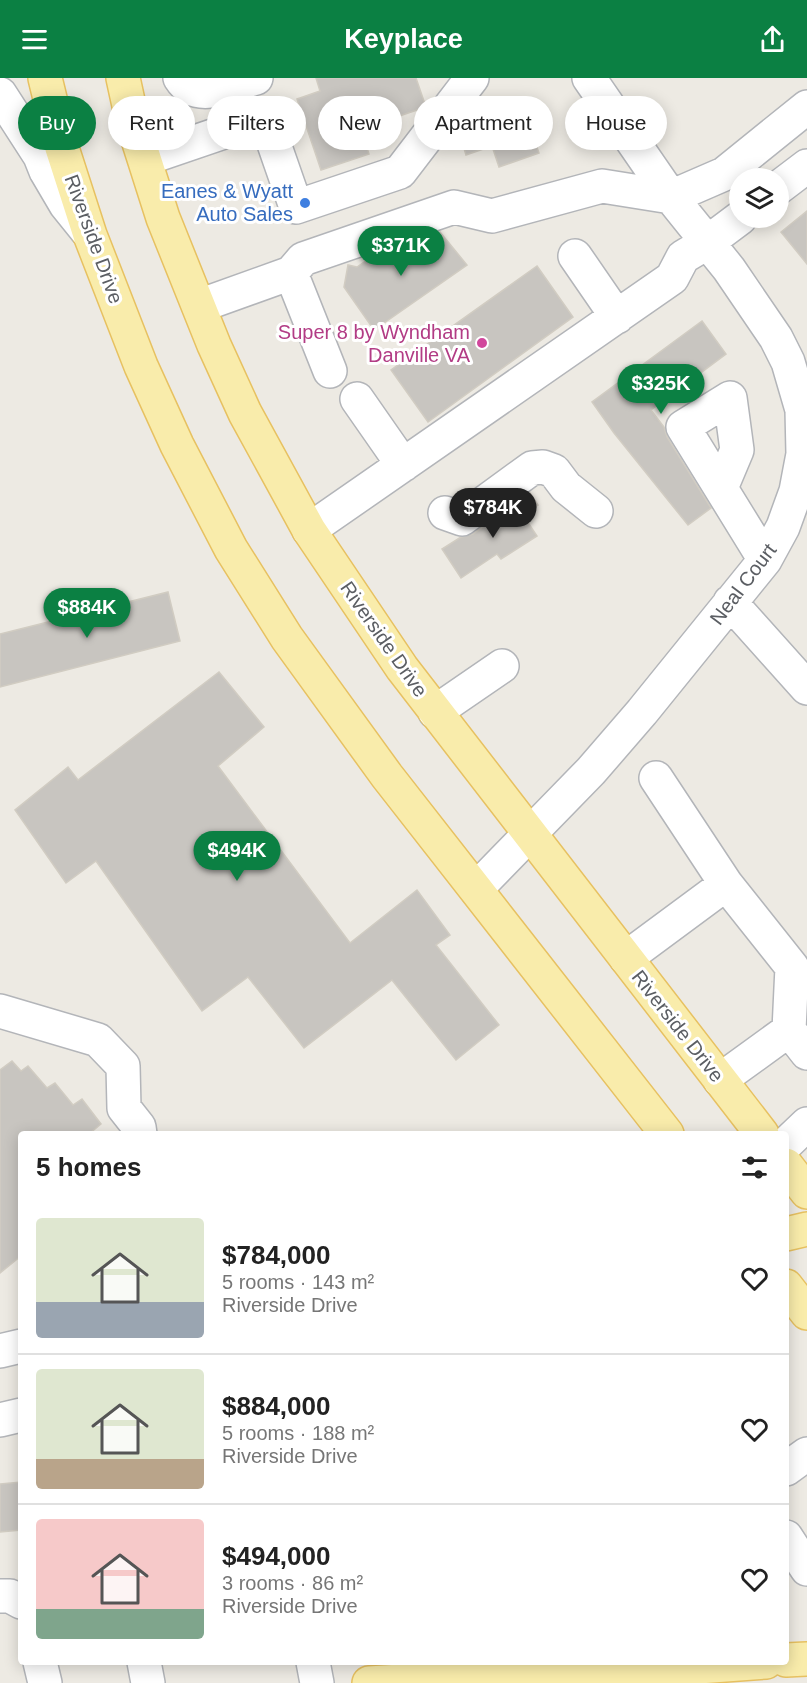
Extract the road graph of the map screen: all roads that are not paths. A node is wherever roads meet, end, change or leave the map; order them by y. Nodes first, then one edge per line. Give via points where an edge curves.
1 (45, 78) edge
2 (123, 78) edge
3 (180, 78) edge
4 (256, 78) edge
5 (472, 78) edge
6 (589, 78) edge
7 (0, 94) edge
8 (807, 107) edge
9 (145, 159) junction
10 (807, 166) edge
11 (748, 168) edge
12 (789, 180) edge
13 (729, 185) edge
14 (671, 197) junction
15 (729, 226) edge
16 (90, 235) junction
17 (708, 242) junction
18 (575, 256) dead end
19 (291, 273) junction
20 (199, 306) junction
21 (617, 317) junction
22 (330, 371) dead end
23 (357, 399) dead end
24 (804, 409) edge
25 (402, 465) junction
26 (721, 488) dead end
27 (596, 511) dead end
28 (445, 513) dead end
29 (309, 530) junction
30 (765, 560) junction
31 (730, 602) junction
32 (502, 666) dead end
33 (807, 688) edge
34 (435, 711) junction
35 (656, 778) dead end
36 (530, 833) junction
37 (726, 884) junction
38 (476, 889) junction
39 (626, 958) junction
40 (0, 1011) edge
41 (798, 1042) edge
42 (720, 1080) junction
43 (807, 1124) edge
44 (140, 1131) edge
45 (665, 1131) edge
46 (760, 1131) edge
47 (789, 1141) edge
48 (789, 1169) edge
49 (807, 1192) edge
50 (807, 1229) edge
51 (789, 1233) edge
52 (789, 1290) edge
53 (807, 1313) edge
54 (18, 1347) edge
55 (0, 1352) edge
56 (18, 1416) edge
57 (0, 1420) edge
58 (807, 1454) edge
59 (789, 1467) edge
60 (789, 1542) edge
61 (807, 1569) edge
62 (0, 1596) edge
63 (18, 1600) edge
64 (807, 1659) edge
65 (789, 1660) edge
66 (41, 1665) edge
67 (145, 1665) edge
68 (314, 1665) edge
69 (754, 1665) edge
70 (544, 1672) edge
71 (715, 1675) edge
72 (676, 1676) edge
73 (45, 1683) edge
74 (148, 1683) edge
75 (317, 1683) edge
76 (369, 1683) edge

1 - 16 main road, Riverside Drive
2 - 9 main road, Riverside Drive
3 - 4 street via 191,88 205,92
5 - 9 street via 400,172 296,207 265,118
6 - 14 street, Neal Court
7 - 16 street via 66,206
8 - 11 street
9 - 20 main road, Riverside Drive
10 - 12 street
13 - 14 street
14 - 17 street, Neal Court
14 - 19 street via 602,186 492,216 454,207 303,259
15 - 17 street
16 - 38 main road, Riverside Drive via 141,366 231,549 287,638 387,776
17 - 21 street via 683,257 672,278
17 - 24 street, Neal Court via 776,338
18 - 21 street
19 - 20 street
19 - 22 street
20 - 29 main road, Riverside Drive via 245,413
21 - 25 street
23 - 25 street
24 - 30 street, Neal Court via 803,454 796,491
25 - 29 street
26 - 30 street
27 - 28 street via 566,487 554,471 543,467 532,468 462,519
29 - 34 main road, Riverside Drive
30 - 31 street, Neal Court
31 - 33 street
31 - 36 street, Neal Court via 591,771
32 - 34 street
34 - 36 main road, Riverside Drive
35 - 37 street
36 - 38 street, Neal Court
36 - 39 main road, Riverside Drive
37 - 39 street
37 - 41 street via 792,967
38 - 45 main road, Riverside Drive
39 - 42 main road, Riverside Drive
40 - 44 street via 98,1040 123,1066 124,1108
41 - 42 street
42 - 46 main road, Riverside Drive
43 - 47 street
48 - 49 main road
50 - 51 main road
52 - 53 main road
54 - 55 street
56 - 57 street
58 - 59 street
60 - 61 street
62 - 63 street
64 - 65 main road
66 - 73 street
67 - 74 street
68 - 75 street
69 - 71 main road
70 - 72 main road
70 - 76 main road
71 - 72 main road

